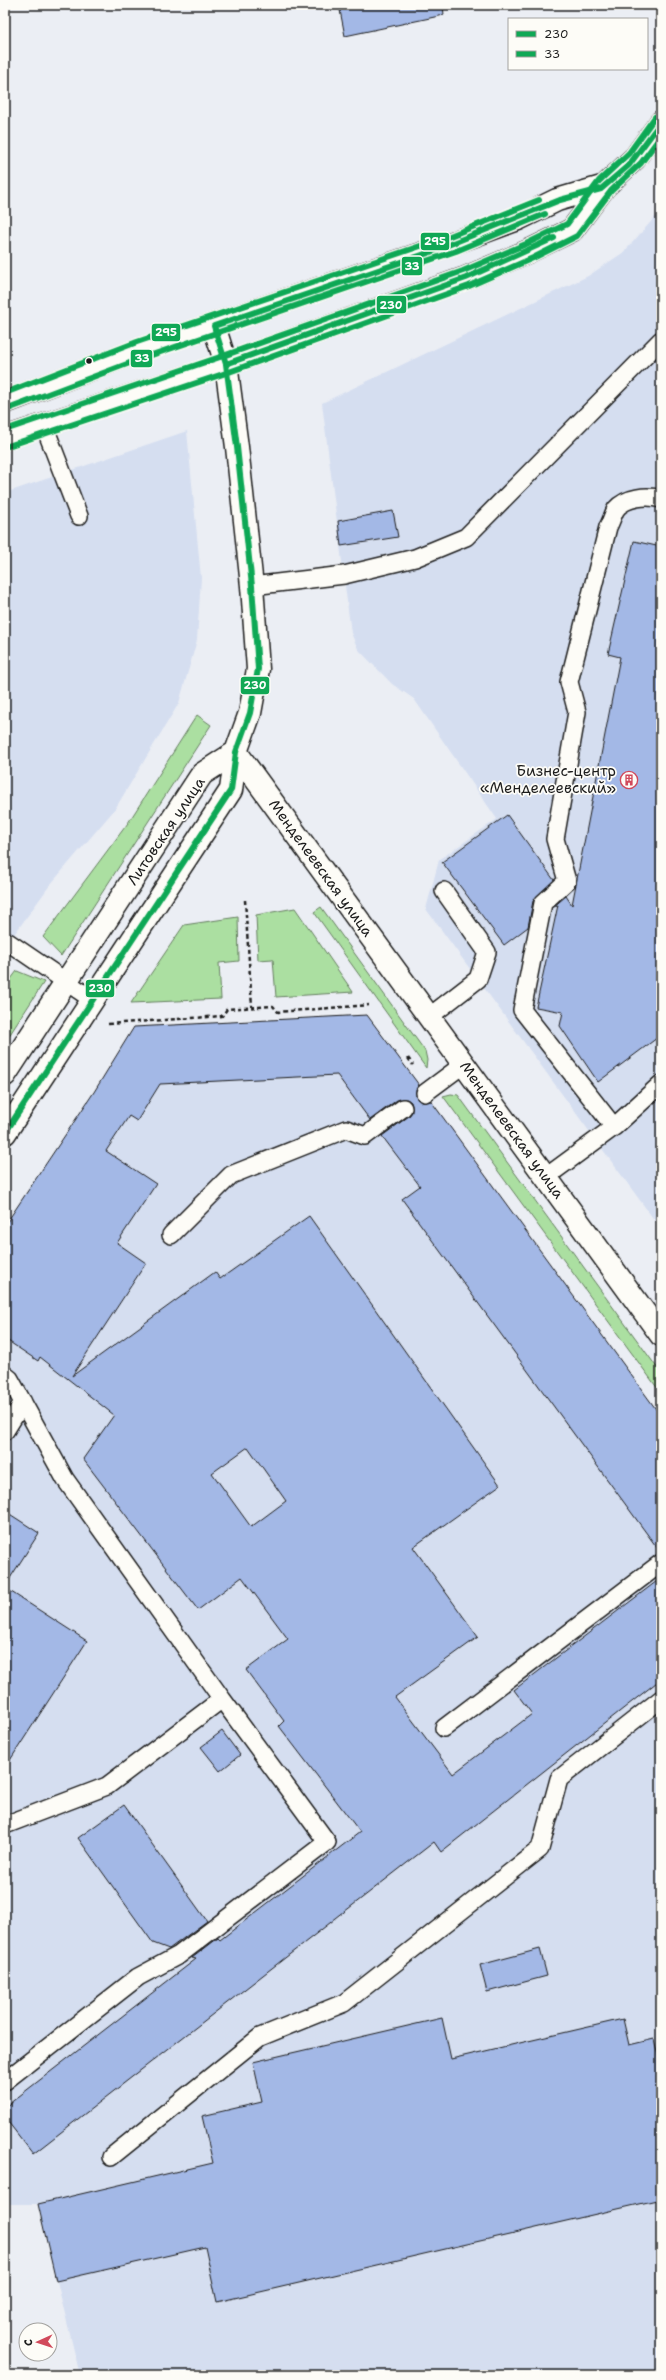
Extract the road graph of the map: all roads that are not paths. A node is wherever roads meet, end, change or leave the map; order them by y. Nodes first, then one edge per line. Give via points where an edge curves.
1 (661, 122) edge
2 (605, 186) junction
3 (214, 326) junction
4 (661, 340) edge
5 (226, 364) junction
6 (5, 402) edge
7 (44, 425) junction
8 (5, 438) edge
9 (661, 499) edge
10 (79, 516) dead end
11 (252, 586) junction
12 (236, 752) junction
13 (444, 891) dead end
14 (8, 942) dead end
15 (66, 981) junction
16 (93, 1000) junction
17 (430, 1017) junction
18 (464, 1064) junction
19 (5, 1075) edge
20 (661, 1084) edge
21 (424, 1093) dead end
22 (403, 1108) dead end
23 (614, 1127) junction
24 (5, 1133) edge
25 (546, 1177) junction
26 (171, 1235) dead end
27 (661, 1335) edge
28 (5, 1375) edge
29 (23, 1402) junction
30 (5, 1431) edge
31 (661, 1563) edge
32 (222, 1699) junction
33 (661, 1699) edge
34 (444, 1728) dead end
35 (5, 1825) edge
36 (5, 2081) edge
37 (111, 2157) dead end

1 - 2 street via 635,158
2 - 3 street via 557,200 518,219 453,243
2 - 5 street via 572,230 529,251 466,278
3 - 5 street
3 - 6 street via 140,350
4 - 11 lane via 466,537 403,561 344,574
5 - 7 street
5 - 11 street
7 - 8 street
7 - 10 lane
9 - 23 lane via 632,499 616,509 608,527 568,682 577,712 555,839 567,881 543,903 522,1010
11 - 12 street via 258,669 250,713
12 - 15 street, Литовская улица via 202,774
12 - 16 street, Литовская улица via 231,790
12 - 17 street, Менделеевская улица
13 - 17 lane via 487,952 478,979
14 - 15 lane
15 - 16 lane
15 - 19 street, Литовская улица
16 - 24 street, Литовская улица
17 - 18 street, Менделеевская улица
18 - 21 lane
18 - 25 street, Менделеевская улица
20 - 23 lane
22 - 26 lane via 365,1136 346,1129 231,1175
23 - 25 lane
25 - 27 street, Менделеевская улица
28 - 29 lane
29 - 30 lane
29 - 32 lane via 65,1479
31 - 34 lane
32 - 35 lane via 107,1786
32 - 36 lane via 327,1842 179,1955 138,1977
33 - 37 lane via 559,1779 540,1849 344,2003 260,2037

